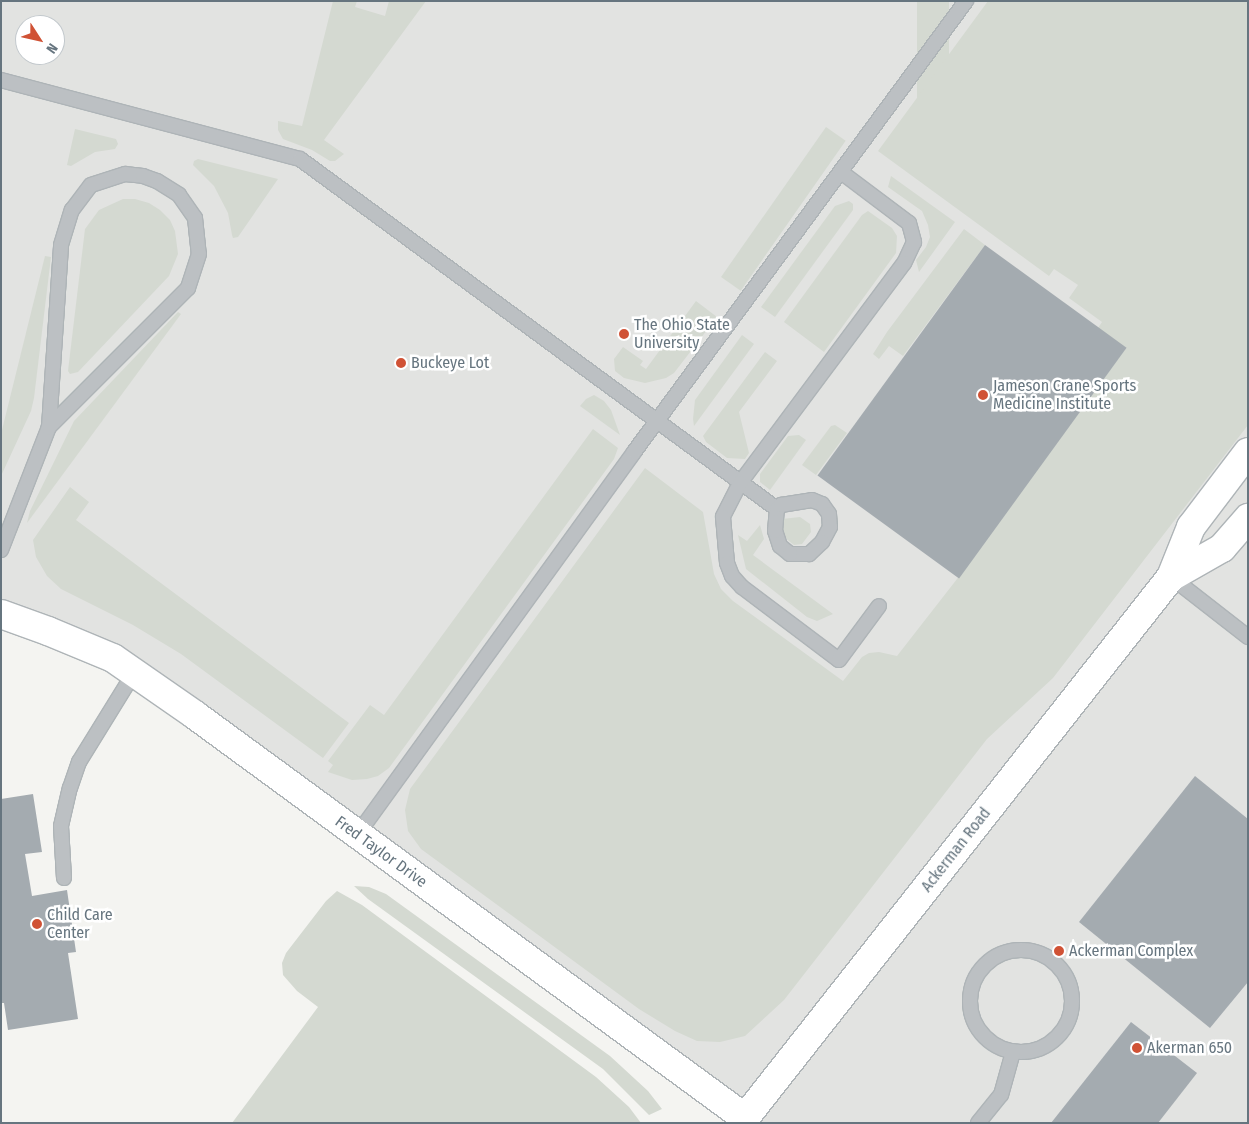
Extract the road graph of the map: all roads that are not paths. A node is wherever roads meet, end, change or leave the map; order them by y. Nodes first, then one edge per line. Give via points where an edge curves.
1 (966, 1) edge
2 (1, 80) edge
3 (841, 172) junction
4 (657, 420) junction
5 (49, 427) junction
6 (1248, 452) edge
7 (740, 482) junction
8 (777, 509) junction
9 (1248, 518) edge
10 (1, 550) edge
11 (1171, 576) junction
12 (879, 606) dead end
13 (1, 614) edge
14 (1248, 637) edge
15 (134, 673) junction
16 (357, 834) junction
17 (64, 878) dead end
18 (1013, 1052) junction
19 (746, 1121) edge
20 (978, 1123) edge

1 - 3 lane
2 - 4 lane via 300,159
3 - 4 lane
3 - 7 lane via 909,223 914,242 904,263
4 - 7 lane
4 - 16 lane
5 - 5 lane via 188,288 199,254 195,218 179,195 157,181 124,174 91,185 72,210 61,245
5 - 10 lane
6 - 11 main road, Ackerman Road via 1191,528
7 - 8 lane
7 - 12 lane via 723,518 727,563 732,576 742,587 839,660
8 - 8 lane via 775,531 780,546 790,554 809,554 822,542 830,527 829,514 822,504 812,500 781,505
9 - 11 main road, Ackerman Road via 1222,548
11 - 14 lane
11 - 19 main road, Ackerman Road
13 - 15 main road, Fred Taylor Drive via 113,658
15 - 16 main road, Fred Taylor Drive
15 - 17 lane via 79,762 70,788 61,826
16 - 19 main road, Fred Taylor Drive
18 - 18 lane via 1045,1047 1068,1023 1072,1008 1072,991 1065,974 1054,961 1038,952 1021,949 1003,952 988,961 976,975 970,991 969,1009 974,1024 997,1048
18 - 20 lane via 1001,1095

